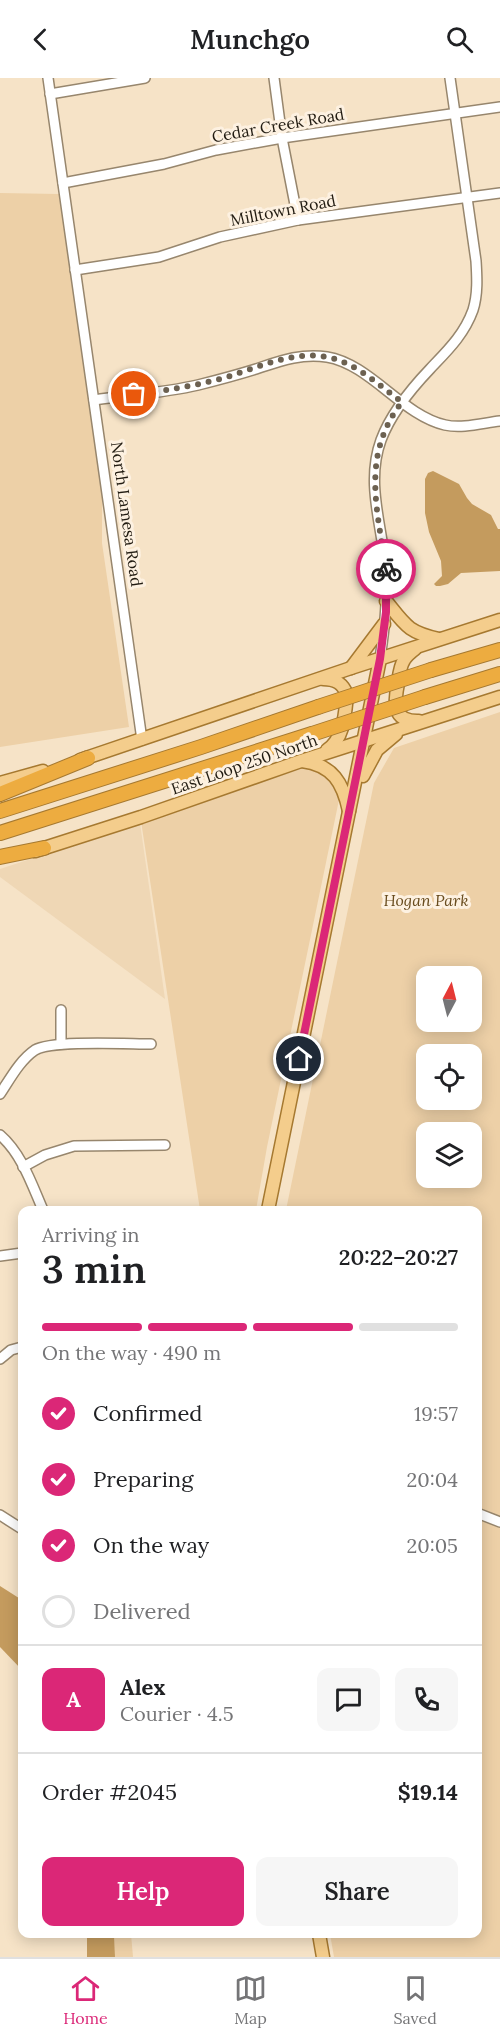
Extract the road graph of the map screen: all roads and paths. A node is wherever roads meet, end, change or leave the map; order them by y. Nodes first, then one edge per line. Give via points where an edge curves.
1 (48, 78) edge
2 (145, 78) edge
3 (274, 78) edge
4 (450, 78) edge
5 (50, 94) junction
6 (500, 107) edge
7 (455, 112) junction
8 (282, 138) junction
9 (63, 183) junction
10 (500, 193) edge
11 (467, 196) junction
12 (297, 220) junction
13 (75, 270) junction
14 (94, 400) junction
15 (402, 402) junction
16 (500, 421) edge
17 (386, 601) junction
18 (500, 620) edge
19 (384, 624) junction
20 (440, 639) junction
21 (427, 644) junction
22 (500, 650) edge
23 (380, 659) junction
24 (351, 668) junction
25 (500, 674) edge
26 (320, 680) junction
27 (500, 697) edge
28 (437, 717) junction
29 (412, 725) junction
30 (142, 740) junction
31 (365, 740) junction
32 (88, 758) junction
33 (301, 761) junction
34 (0, 783) edge
35 (0, 794) edge
36 (0, 811) edge
37 (350, 814) junction
38 (0, 833) edge
39 (44, 848) junction
40 (0, 857) edge
41 (0, 863) edge
42 (61, 1010) dead end
43 (62, 1044) junction
44 (151, 1044) dead end
45 (0, 1094) edge
46 (0, 1135) edge
47 (165, 1145) dead end
48 (23, 1167) junction
49 (41, 1206) edge
50 (269, 1206) edge
51 (18, 1254) edge
52 (0, 1256) edge
53 (18, 1348) edge
54 (0, 1359) edge
55 (0, 1515) edge
56 (482, 1515) edge
57 (500, 1522) edge
58 (18, 1526) edge
59 (320, 1938) edge
60 (323, 1957) edge

1 - 5 street, North Lamesa Road
2 - 5 street
3 - 8 street
4 - 7 street
5 - 9 street, North Lamesa Road
6 - 7 street, Cedar Creek Road
7 - 8 street, Cedar Creek Road
7 - 11 street
8 - 9 street, Cedar Creek Road
8 - 12 street
9 - 13 street, North Lamesa Road
10 - 11 street, Milltown Road
11 - 12 street, Milltown Road
11 - 15 street via 478,284 473,310 460,337
12 - 13 street, Milltown Road via 220,237 159,257
13 - 14 street, North Lamesa Road
14 - 15 street via 195,386 300,356 329,357 345,363
14 - 30 street, North Lamesa Road
15 - 16 street via 446,426
15 - 17 street via 380,443 375,472
17 - 19 street
17 - 20 main road via 412,630
18 - 20 main road
19 - 23 street
19 - 24 main road
20 - 21 main road
21 - 23 main road
21 - 28 main road via 405,659 395,702 397,712 406,720
22 - 36 highway, bridge
23 - 24 main road
23 - 31 main road
24 - 26 main road
25 - 38 highway, bridge
26 - 30 main road
26 - 33 main road via 331,679 341,684 348,694 340,736 330,749
27 - 28 main road, East Loop 250 North
28 - 29 main road, East Loop 250 North
29 - 31 main road, East Loop 250 North
29 - 37 main road via 376,750
30 - 32 main road
31 - 33 main road, East Loop 250 North
31 - 37 main road
32 - 34 main road
32 - 35 highway
33 - 37 main road via 319,765 336,777
33 - 39 main road, East Loop 250 North
37 - 50 main road
39 - 40 highway
39 - 41 main road, East Loop 250 North
42 - 43 street
43 - 44 street
43 - 45 street via 34,1051
46 - 48 street
47 - 48 street via 74,1146
48 - 49 street
51 - 52 street
53 - 54 street
55 - 58 street
56 - 57 street
59 - 60 main road

